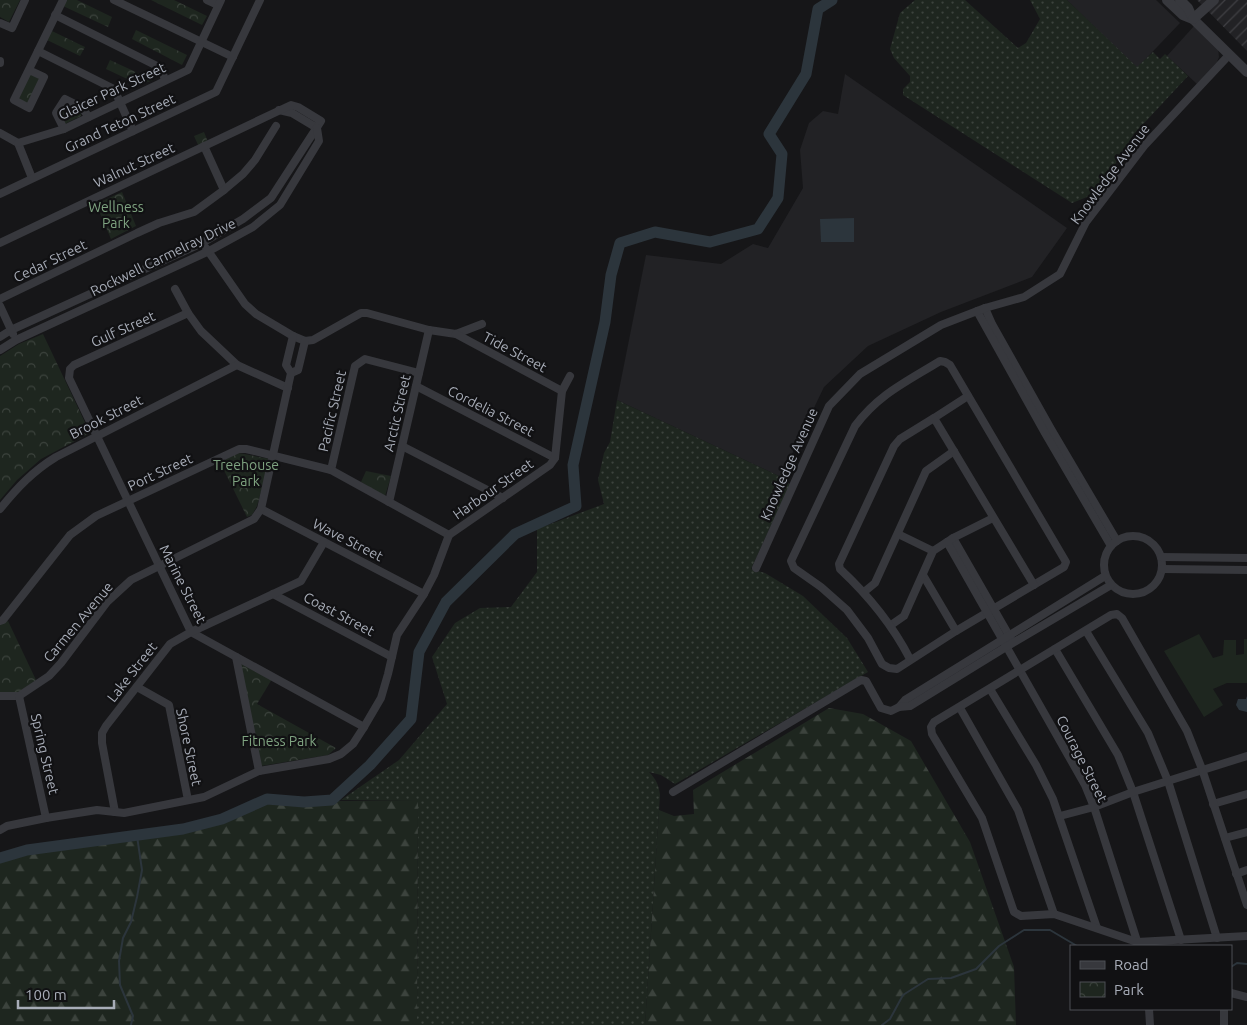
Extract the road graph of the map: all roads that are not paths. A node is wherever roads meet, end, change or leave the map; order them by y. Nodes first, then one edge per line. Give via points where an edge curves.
1 (25, 0) edge
2 (63, 0) edge
3 (114, 0) edge
4 (207, 0) edge
5 (260, 0) edge
6 (1167, 0) edge
7 (1180, 0) edge
8 (1214, 0) edge
9 (219, 3) edge
10 (55, 15) junction
11 (1193, 19) junction
12 (0, 23) edge
13 (201, 42) junction
14 (38, 52) junction
15 (1229, 55) junction
16 (233, 57) junction
17 (29, 70) junction
18 (1247, 72) edge
19 (166, 80) junction
20 (120, 102) junction
21 (89, 117) junction
22 (319, 124) junction
23 (276, 126) dead end
24 (64, 129) junction
25 (133, 132) junction
26 (0, 133) edge
27 (18, 143) junction
28 (204, 146) junction
29 (32, 178) junction
30 (224, 190) junction
31 (0, 194) edge
32 (0, 243) edge
33 (202, 243) junction
34 (208, 251) junction
35 (175, 289) dead end
36 (0, 299) edge
37 (0, 306) edge
38 (981, 310) junction
39 (188, 313) junction
40 (482, 324) dead end
41 (11, 330) junction
42 (429, 330) junction
43 (456, 334) junction
44 (0, 336) edge
45 (293, 336) junction
46 (16, 340) junction
47 (305, 341) junction
48 (0, 350) edge
49 (236, 365) junction
50 (70, 369) joint
51 (291, 373) junction
52 (419, 373) junction
53 (570, 376) dead end
54 (416, 386) junction
55 (288, 388) junction
56 (562, 391) junction
57 (968, 396) junction
58 (934, 418) junction
59 (97, 436) junction
60 (402, 446) junction
61 (954, 451) junction
62 (273, 456) junction
63 (555, 458) junction
64 (331, 470) junction
65 (503, 498) junction
66 (128, 501) junction
67 (389, 502) junction
68 (0, 509) edge
69 (261, 509) junction
70 (993, 518) junction
71 (898, 534) junction
72 (448, 535) junction
73 (950, 540) junction
74 (324, 542) junction
75 (1114, 543) junction
76 (933, 551) junction
77 (1161, 557) junction
78 (1244, 558) edge
79 (159, 567) junction
80 (756, 568) dead end
81 (1162, 569) junction
82 (1244, 570) edge
83 (923, 574) junction
84 (1105, 576) junction
85 (1034, 585) junction
86 (1111, 585) junction
87 (864, 592) junction
88 (273, 594) junction
89 (424, 594) junction
90 (990, 611) junction
91 (0, 621) edge
92 (891, 625) junction
93 (956, 631) junction
94 (1086, 631) junction
95 (191, 632) junction
96 (1009, 641) junction
97 (1055, 650) junction
98 (236, 657) junction
99 (392, 657) junction
100 (910, 659) junction
101 (1020, 670) junction
102 (137, 687) junction
103 (990, 689) junction
104 (0, 696) edge
105 (19, 696) junction
106 (960, 708) junction
107 (364, 728) junction
108 (1247, 756) edge
109 (1202, 769) junction
110 (258, 770) junction
111 (1168, 781) junction
112 (673, 792) dead end
113 (1133, 792) junction
114 (1247, 794) edge
115 (188, 800) junction
116 (1213, 804) junction
117 (1094, 807) junction
118 (115, 812) junction
119 (1060, 816) junction
120 (46, 818) junction
121 (0, 830) edge
122 (1247, 832) edge
123 (1225, 838) junction
124 (1247, 870) edge
125 (1236, 874) junction
126 (1247, 905) edge
127 (1054, 914) junction
128 (1097, 928) junction
129 (1247, 936) edge
130 (1217, 938) junction
131 (1181, 940) junction
132 (1138, 944) edge
133 (1232, 993) edge
134 (1247, 997) edge
135 (1150, 1010) edge
136 (1224, 1010) edge
137 (1150, 1025) edge
138 (1224, 1025) edge

1 - 12 street via 12,28
2 - 10 street
3 - 13 street
4 - 9 street
5 - 16 street, Grand Teton Street
6 - 11 street via 1183,15
7 - 11 street
8 - 11 street
9 - 13 street, Glaicer Park Street
10 - 14 street
10 - 19 street via 161,68
11 - 15 street
13 - 16 street
13 - 19 street, Glaicer Park Street via 188,70
14 - 17 street
14 - 20 street via 114,89
15 - 18 street
15 - 38 street, Knowledge Avenue via 1144,146 1086,222 1060,274 1024,297
16 - 25 street, Grand Teton Street via 216,92
17 - 17 street via 14,100 29,108 44,77
19 - 20 street, Glaicer Park Street
20 - 21 street, Glaicer Park Street
20 - 25 street
21 - 24 street, Glaicer Park Street
21 - 24 street via 82,107 65,98 56,113
22 - 28 street, Walnut Street via 291,105
22 - 33 street, Rockwell Carmelray Drive via 271,198
22 - 34 street, Rockwell Carmelray Drive via 319,141 280,205 253,227
23 - 30 street, Cedar Street via 255,160
24 - 27 street, Glaicer Park Street
25 - 29 street, Grand Teton Street
26 - 27 street
27 - 29 street
28 - 30 street
28 - 32 street, Walnut Street
29 - 31 street, Grand Teton Street
30 - 36 street, Cedar Street via 194,212 159,223
33 - 34 street
33 - 41 street, Rockwell Carmelray Drive
34 - 45 street via 245,304
34 - 46 street, Rockwell Carmelray Drive
35 - 39 street
37 - 41 street
38 - 75 street via 992,324
38 - 80 street, Knowledge Avenue via 941,325 860,374 829,406
39 - 49 street via 201,331
39 - 50 street, Gulf Street
40 - 43 street
41 - 44 street, Rockwell Carmelray Drive
41 - 46 street
42 - 43 street
42 - 47 street via 368,313 353,316 313,340
42 - 52 street, Arctic Street
43 - 56 street, Tide Street
45 - 47 street
45 - 51 street via 286,365
46 - 48 street, Rockwell Carmelray Drive
47 - 51 street via 298,370
49 - 55 street
49 - 59 street, Brook Street
50 - 59 street, Marine Street via 69,378
51 - 55 street
52 - 54 street, Arctic Street
52 - 64 street, Pacific Street via 365,359 355,366
53 - 56 street
54 - 60 street, Arctic Street
54 - 63 street, Cordelia Street
55 - 62 street
56 - 63 street
57 - 58 street
57 - 85 street via 1066,562 1064,567
57 - 100 street via 950,366 940,361 876,402 855,426 791,561 794,568 846,610 868,638 882,664 897,669
58 - 61 street
58 - 87 street via 894,446 839,564 840,569
59 - 66 street, Marine Street
59 - 68 street, Brook Street via 42,465 20,484
60 - 65 street
60 - 67 street, Arctic Street
61 - 70 street
61 - 71 street via 926,471
62 - 64 street, Port Street
62 - 66 street, Port Street via 239,449
62 - 69 street
63 - 65 street, Harbour Street
64 - 67 street, Port Street
65 - 72 street, Harbour Street
66 - 79 street, Marine Street
66 - 91 street, Port Street via 96,516 70,535
67 - 72 street, Port Street
69 - 74 street, Wave Street
69 - 79 street, Carmen Avenue via 254,519
70 - 73 street
70 - 85 street
71 - 76 street
71 - 87 street via 875,583
72 - 89 street, Harbour Street via 439,565
73 - 76 street
73 - 90 street, Courage Street
74 - 88 street, Lake Street via 302,581
74 - 89 street, Wave Street
75 - 77 street via 1138,536 1156,547
75 - 84 street via 1105,555
76 - 83 street
77 - 78 street
77 - 81 street
78 - 82 street
79 - 95 street, Marine Street
79 - 105 street, Carmen Avenue via 131,580 120,590 107,602 62,663
81 - 82 street
81 - 86 street via 1159,580 1142,593 1131,595
83 - 92 street via 904,616
83 - 93 street
84 - 86 street
84 - 96 street
85 - 90 street
86 - 96 street
87 - 92 street
88 - 95 street, Lake Street
88 - 99 street, Coast Street
89 - 99 street, Harbour Street via 397,635
90 - 93 street
90 - 96 street, Courage Street
92 - 100 street
93 - 100 street
94 - 97 street
94 - 109 street via 1111,615 1117,614 1122,618 1178,712
94 - 111 street via 1148,733
95 - 98 street, Marine Street
95 - 102 street, Lake Street via 170,644
96 - 101 street, Courage Street
96 - 112 street via 910,706 891,711 881,708 866,681 861,680
97 - 101 street
97 - 113 street via 1118,754
98 - 107 street, Marine Street
98 - 110 street
99 - 107 street, Harbour Street via 381,698
101 - 103 street
101 - 117 street, Courage Street via 1085,785
102 - 115 street, Shore Street via 169,705
102 - 118 street, Lake Street via 102,733
103 - 106 street
103 - 119 street via 1048,786
104 - 105 street
105 - 120 street, Spring Street
106 - 127 street via 1018,810
106 - 127 street via 934,722 932,734 982,818 1014,912 1021,916
107 - 110 street, Harbour Street via 353,744 329,759
108 - 109 street
109 - 111 street
109 - 116 street
110 - 115 street, Harbour Street via 204,797
111 - 113 street
111 - 130 street
113 - 117 street
113 - 131 street
114 - 116 street
115 - 118 street, Harbour Street
116 - 123 street
117 - 119 street
117 - 132 street, Courage Street
118 - 120 street, Harbour Street via 96,810
119 - 128 street
120 - 121 street, Harbour Street
122 - 123 street
123 - 125 street
124 - 125 street
125 - 126 street
127 - 128 street
128 - 132 street
129 - 130 street
130 - 131 street
131 - 132 street
133 - 134 street
135 - 137 street
136 - 138 street

